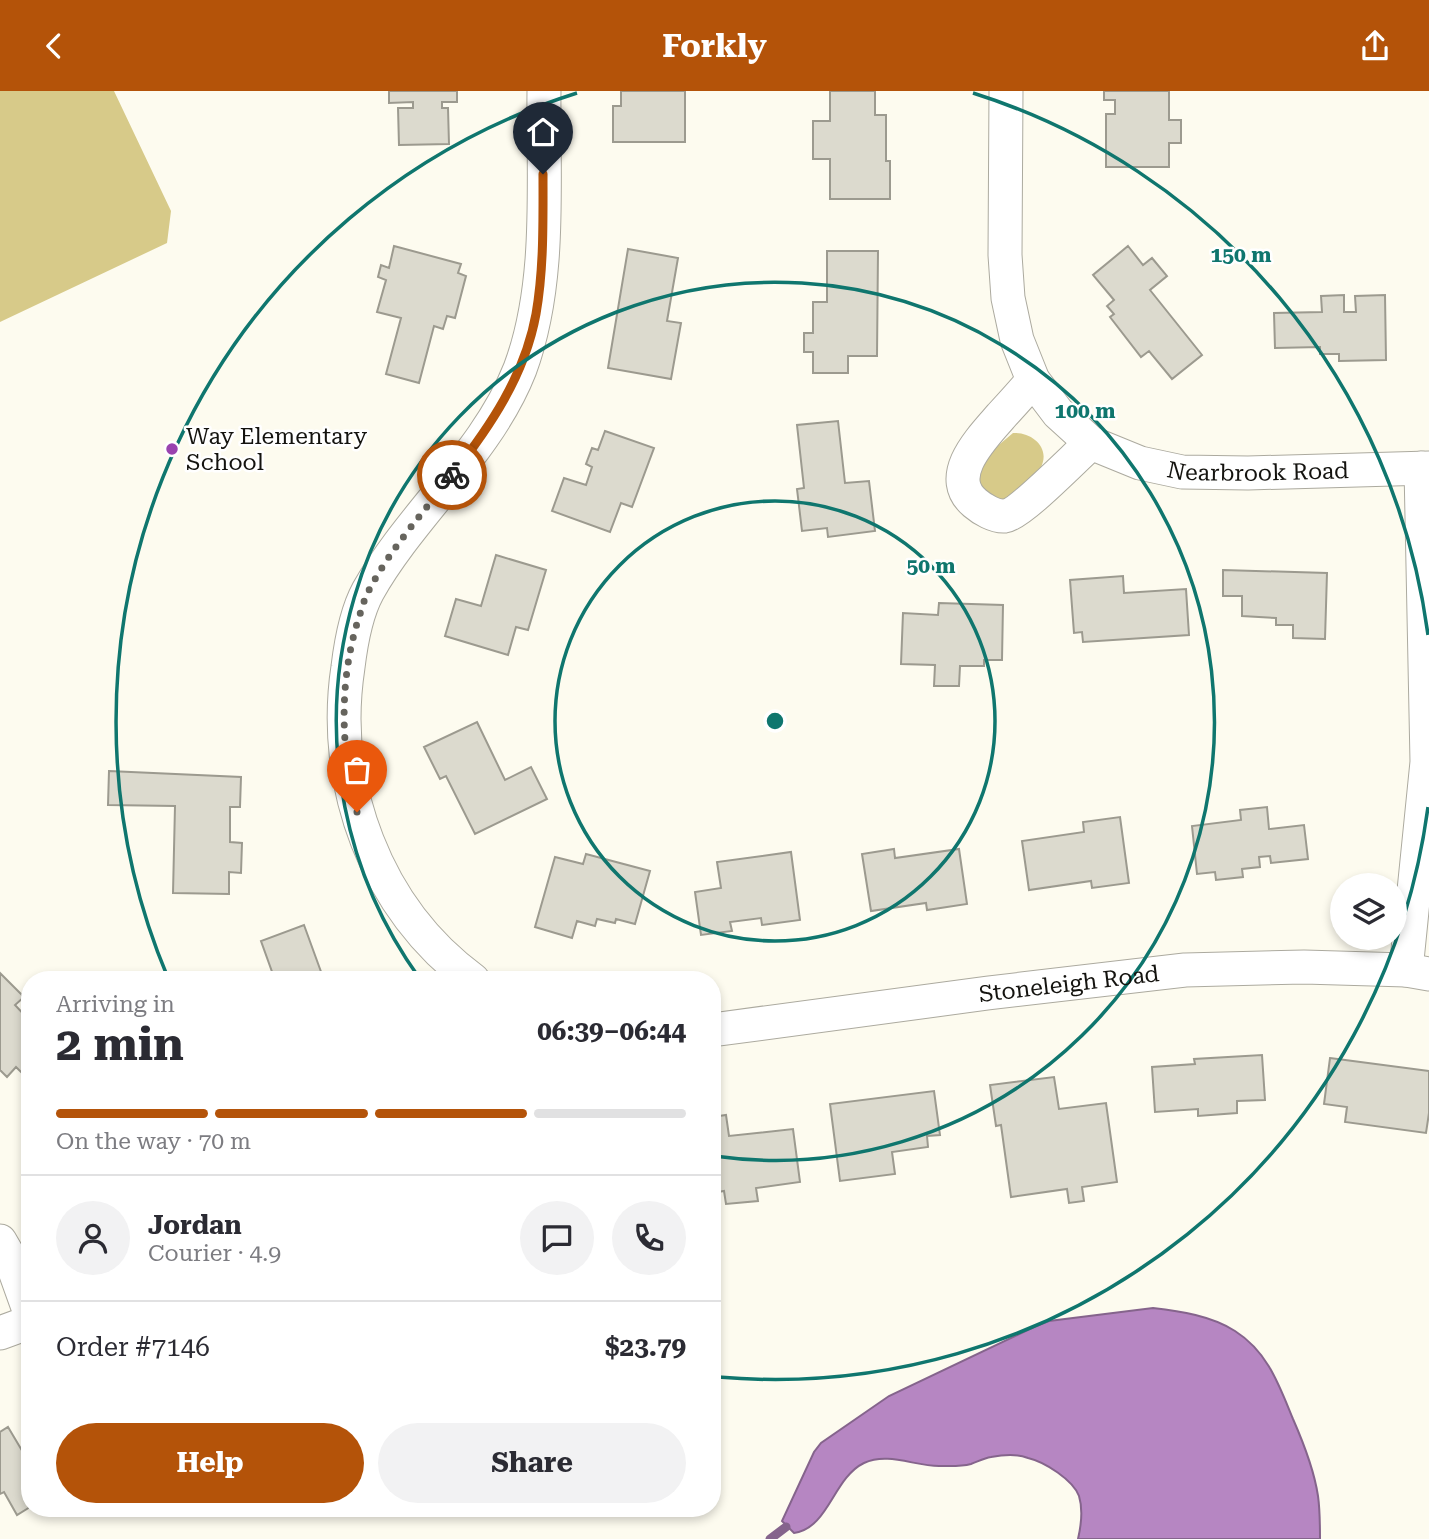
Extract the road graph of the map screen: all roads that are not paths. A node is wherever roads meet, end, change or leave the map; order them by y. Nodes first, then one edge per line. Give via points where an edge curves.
1 (544, 91) edge
2 (1006, 91) edge
3 (1033, 380) junction
4 (1091, 443) junction
5 (1425, 468) edge
6 (463, 971) edge
7 (1417, 972) edge
8 (721, 1029) edge
9 (0, 1241) edge
10 (21, 1288) edge
11 (21, 1325) edge
12 (0, 1333) edge

1 - 6 street via 542,260 536,316 519,370 492,422 390,555 366,594 351,642 344,689 349,783 366,839 404,907
2 - 3 street, Nearbrook Road via 1008,298
3 - 4 street, Nearbrook Road via 1058,413
3 - 4 street via 977,442 966,461 964,484 972,501 1005,516 1025,505
4 - 5 street, Nearbrook Road via 1140,463 1182,472
5 - 7 street via 1427,762
7 - 8 street, Stoneleigh Road via 1292,967 1185,970
9 - 10 street
11 - 12 street

